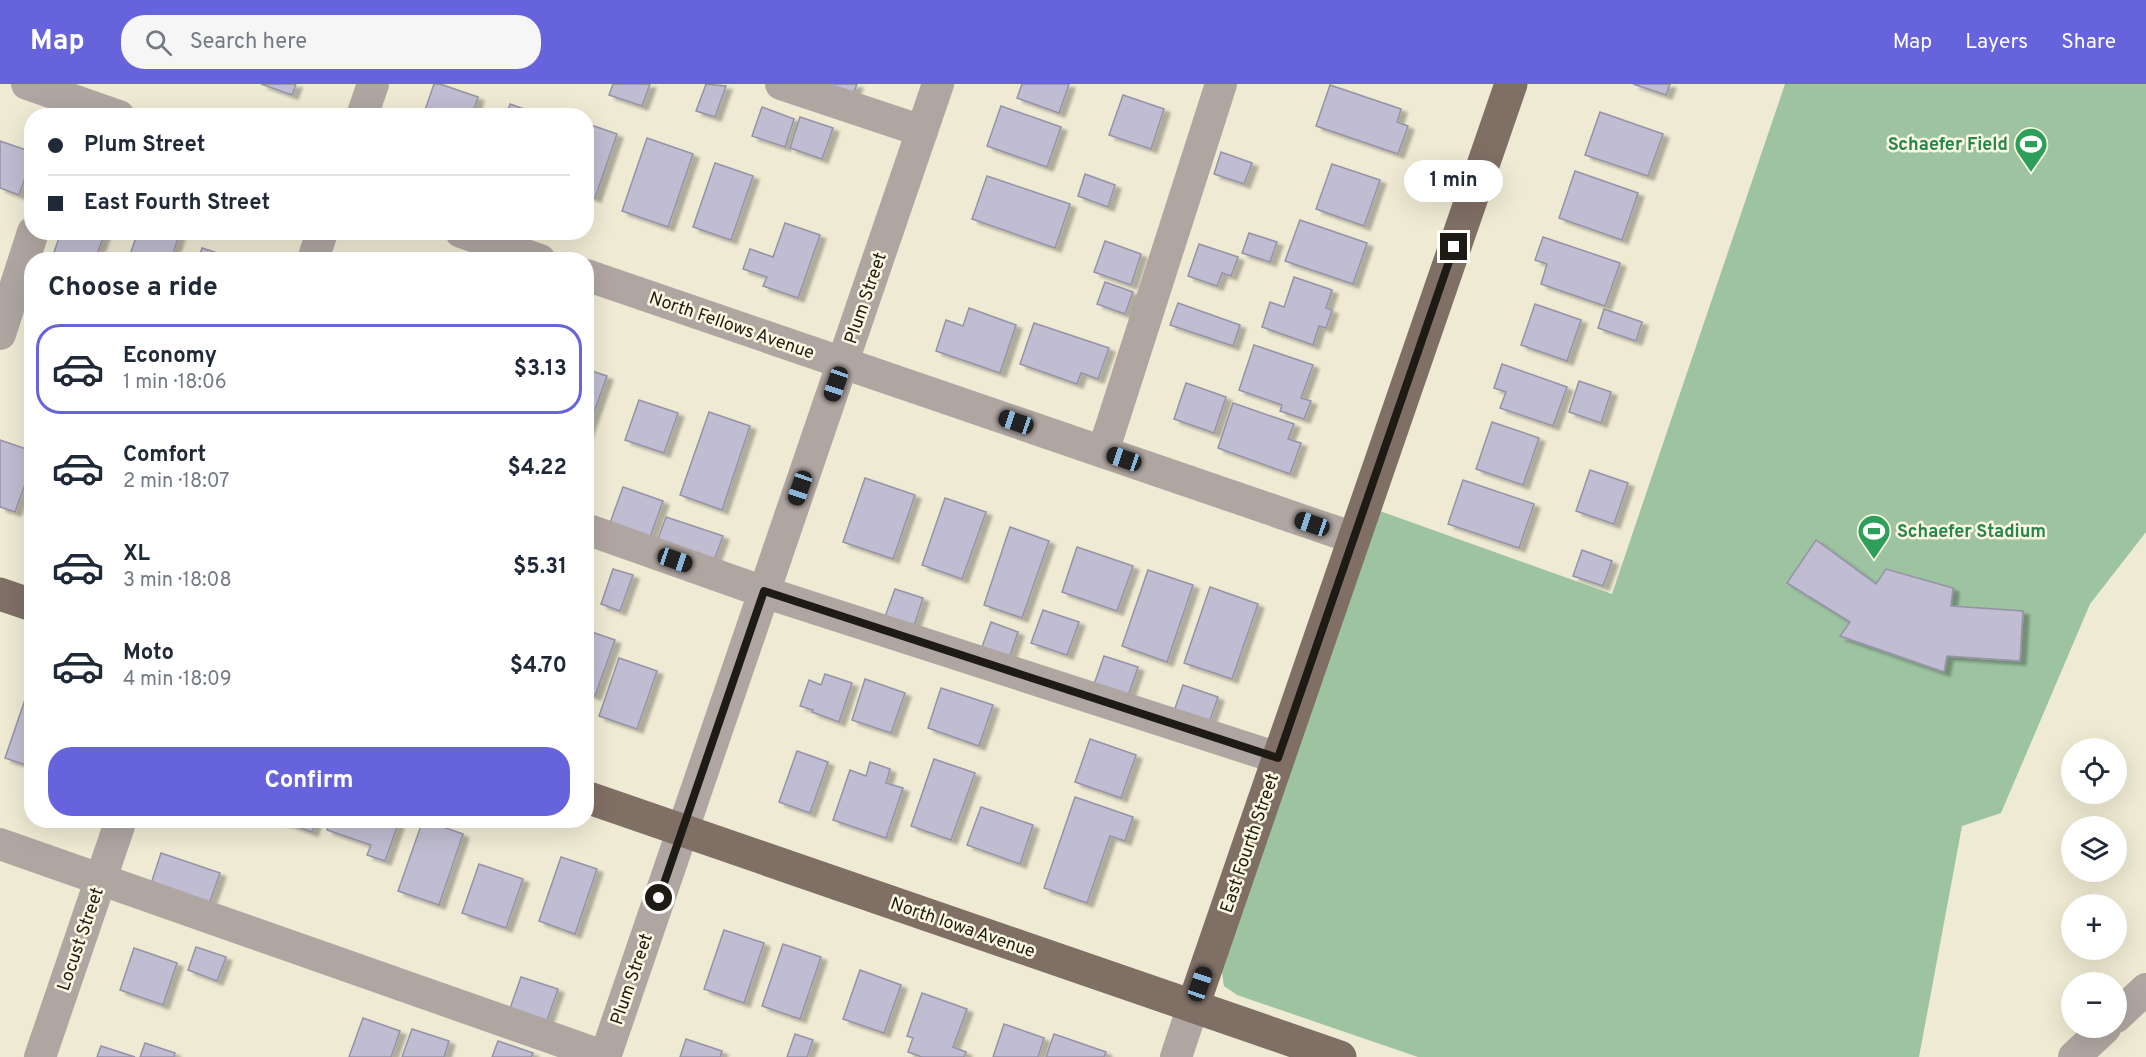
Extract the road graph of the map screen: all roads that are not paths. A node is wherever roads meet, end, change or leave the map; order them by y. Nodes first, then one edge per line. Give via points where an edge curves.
1 (27, 84) edge
2 (373, 84) edge
3 (781, 84) edge
4 (938, 84) edge
5 (1221, 84) edge
6 (1505, 86) edge
7 (76, 100) edge
8 (98, 108) edge
9 (365, 108) edge
10 (922, 131) junction
11 (484, 240) edge
12 (517, 252) edge
13 (24, 260) edge
14 (594, 278) edge
15 (0, 334) edge
16 (843, 363) junction
17 (1103, 452) junction
18 (594, 532) edge
19 (1354, 538) junction
20 (764, 591) junction
21 (0, 594) edge
22 (24, 602) edge
23 (1278, 758) junction
24 (594, 800) edge
25 (118, 828) edge
26 (682, 830) junction
27 (0, 844) edge
28 (101, 880) junction
29 (2146, 989) edge
30 (1192, 1006) junction
31 (2127, 1007) edge
32 (2094, 1038) edge
33 (40, 1057) edge
34 (605, 1057) edge
35 (1176, 1057) edge
36 (1340, 1057) edge
37 (2074, 1057) edge

1 - 7 street
2 - 9 street
3 - 10 street
4 - 10 street, Plum Street
5 - 17 street
6 - 19 main road, East Fourth Street
7 - 8 street
10 - 16 street, Plum Street
11 - 12 street
13 - 15 street
14 - 16 street, North Fellows Avenue
16 - 17 street, North Fellows Avenue
16 - 20 street, Plum Street
17 - 19 street, North Fellows Avenue
18 - 20 street
19 - 23 main road, East Fourth Street
20 - 23 street
20 - 26 street, Plum Street
21 - 22 main road
23 - 30 main road, East Fourth Street
24 - 26 main road, North Iowa Avenue
25 - 28 street, Locust Street
26 - 30 main road, North Iowa Avenue
26 - 34 street, Plum Street
27 - 28 street
28 - 33 street, Locust Street
28 - 34 street
29 - 31 street
30 - 35 street, East Fourth Street
30 - 36 main road, North Iowa Avenue
32 - 37 street

